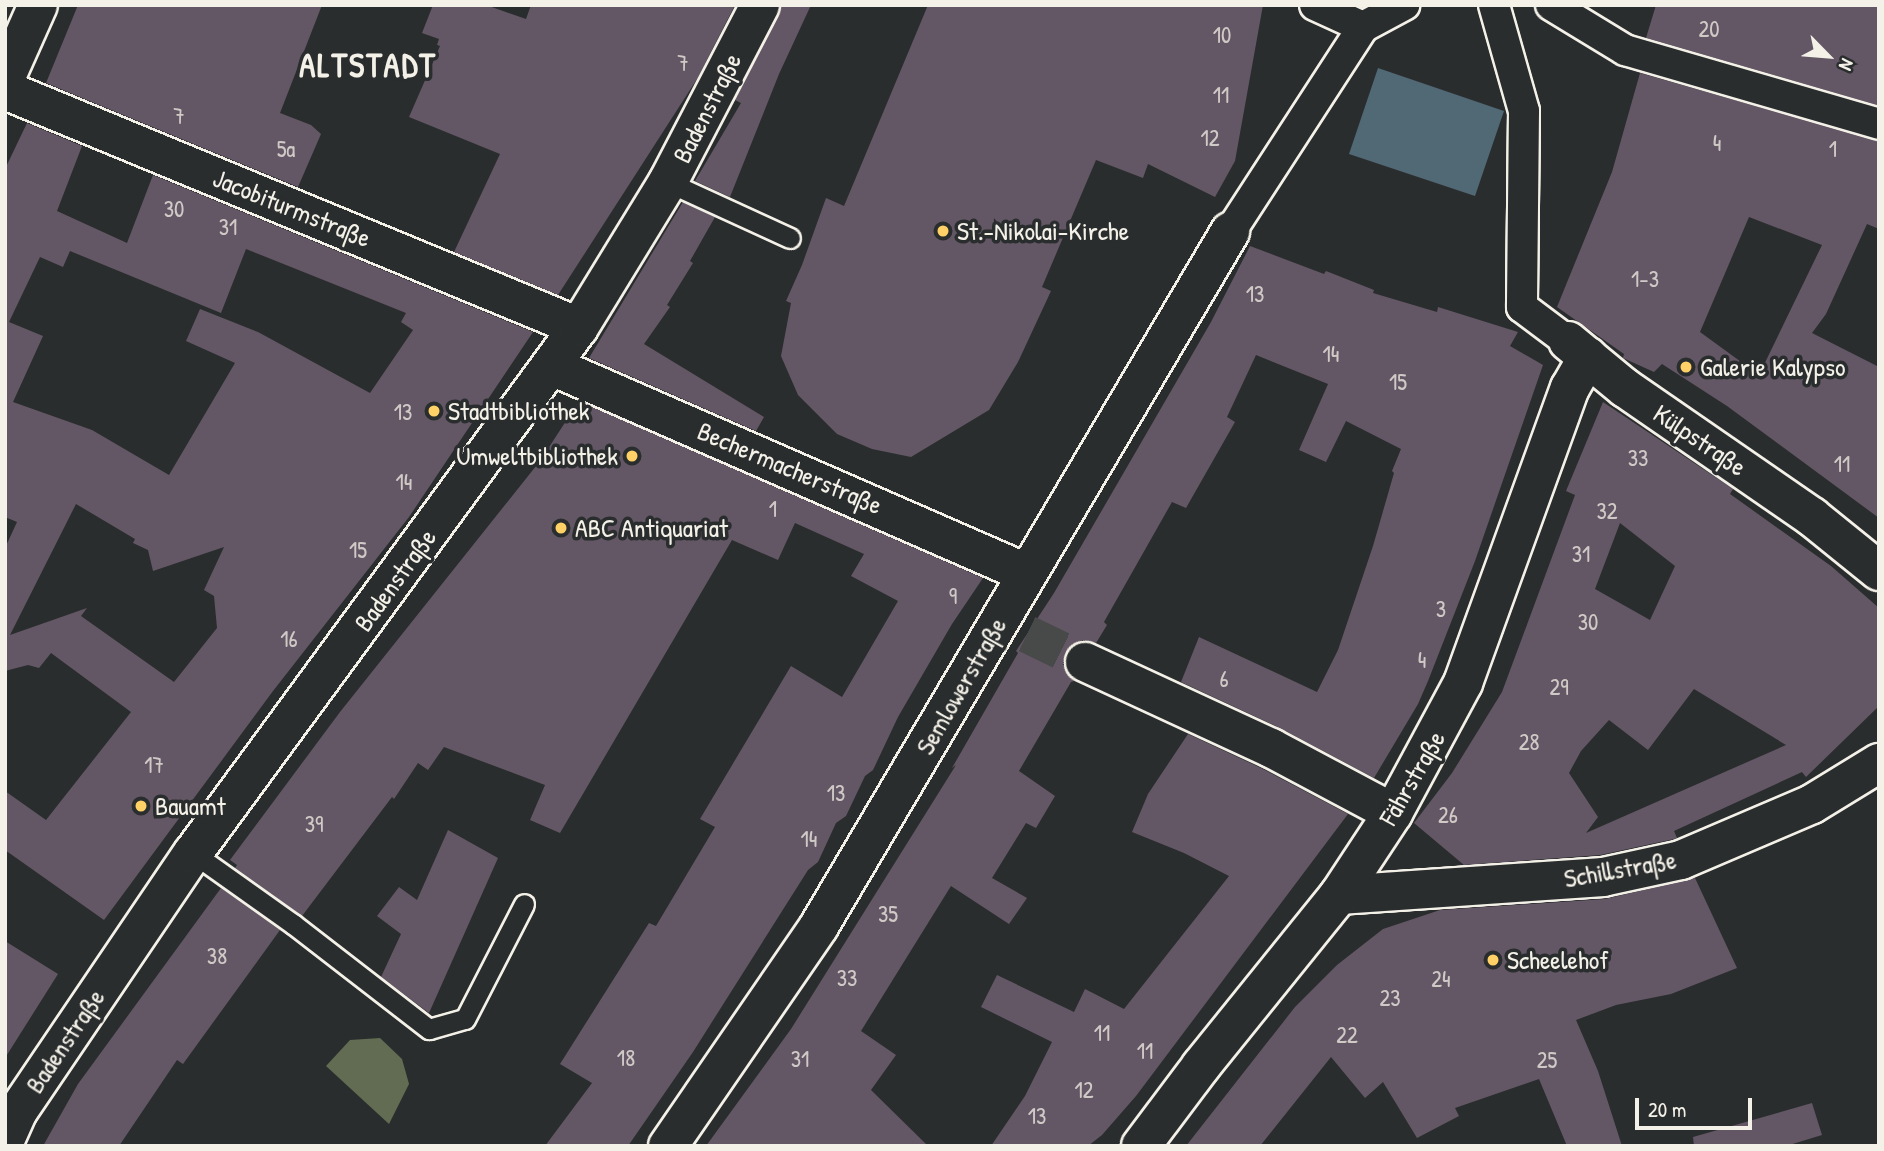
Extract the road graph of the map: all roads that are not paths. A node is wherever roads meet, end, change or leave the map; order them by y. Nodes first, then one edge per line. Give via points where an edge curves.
1 (38, 5) edge
2 (760, 5) edge
3 (1315, 5) edge
4 (1404, 5) edge
5 (1494, 5) edge
6 (1551, 5) edge
7 (1363, 27) junction
8 (5, 79) edge
9 (5, 90) edge
10 (1879, 124) edge
11 (668, 182) junction
12 (1234, 225) joint
13 (790, 238) dead end
14 (579, 327) junction
15 (1577, 348) junction
16 (552, 366) junction
17 (1879, 571) edge
18 (1026, 573) junction
19 (1085, 663) tunnel mouth
20 (1879, 763) edge
21 (1393, 813) junction
22 (192, 853) junction
23 (1339, 895) junction
24 (524, 904) dead end
25 (5, 1140) edge
26 (668, 1146) edge
27 (1141, 1146) edge

1 - 8 street
2 - 11 street, Badenstraße
3 - 7 street
4 - 7 street
5 - 15 street, Külpstraße via 1524,111 1522,307
6 - 10 street via 1625,50
7 - 12 street
9 - 14 street, Jacobiturmstraße
11 - 13 lane
11 - 14 street, Badenstraße
12 - 18 street, Semlowerstraße
14 - 16 street, Badenstraße
15 - 17 street, Külpstraße via 1625,388 1812,517
15 - 21 street, Fährstraße via 1570,388 1463,683
16 - 18 street, Bechermacherstraße
16 - 22 street, Badenstraße
18 - 26 street, Semlowerstraße via 1014,627 820,926
19 - 21 street via 1271,748
20 - 23 street, Schillstraße via 1812,804 1681,860 1603,877
21 - 23 street, Fährstraße
22 - 24 lane via 429,1029 464,1019
22 - 25 street, Badenstraße via 18,1111
23 - 27 street, Fährstraße

